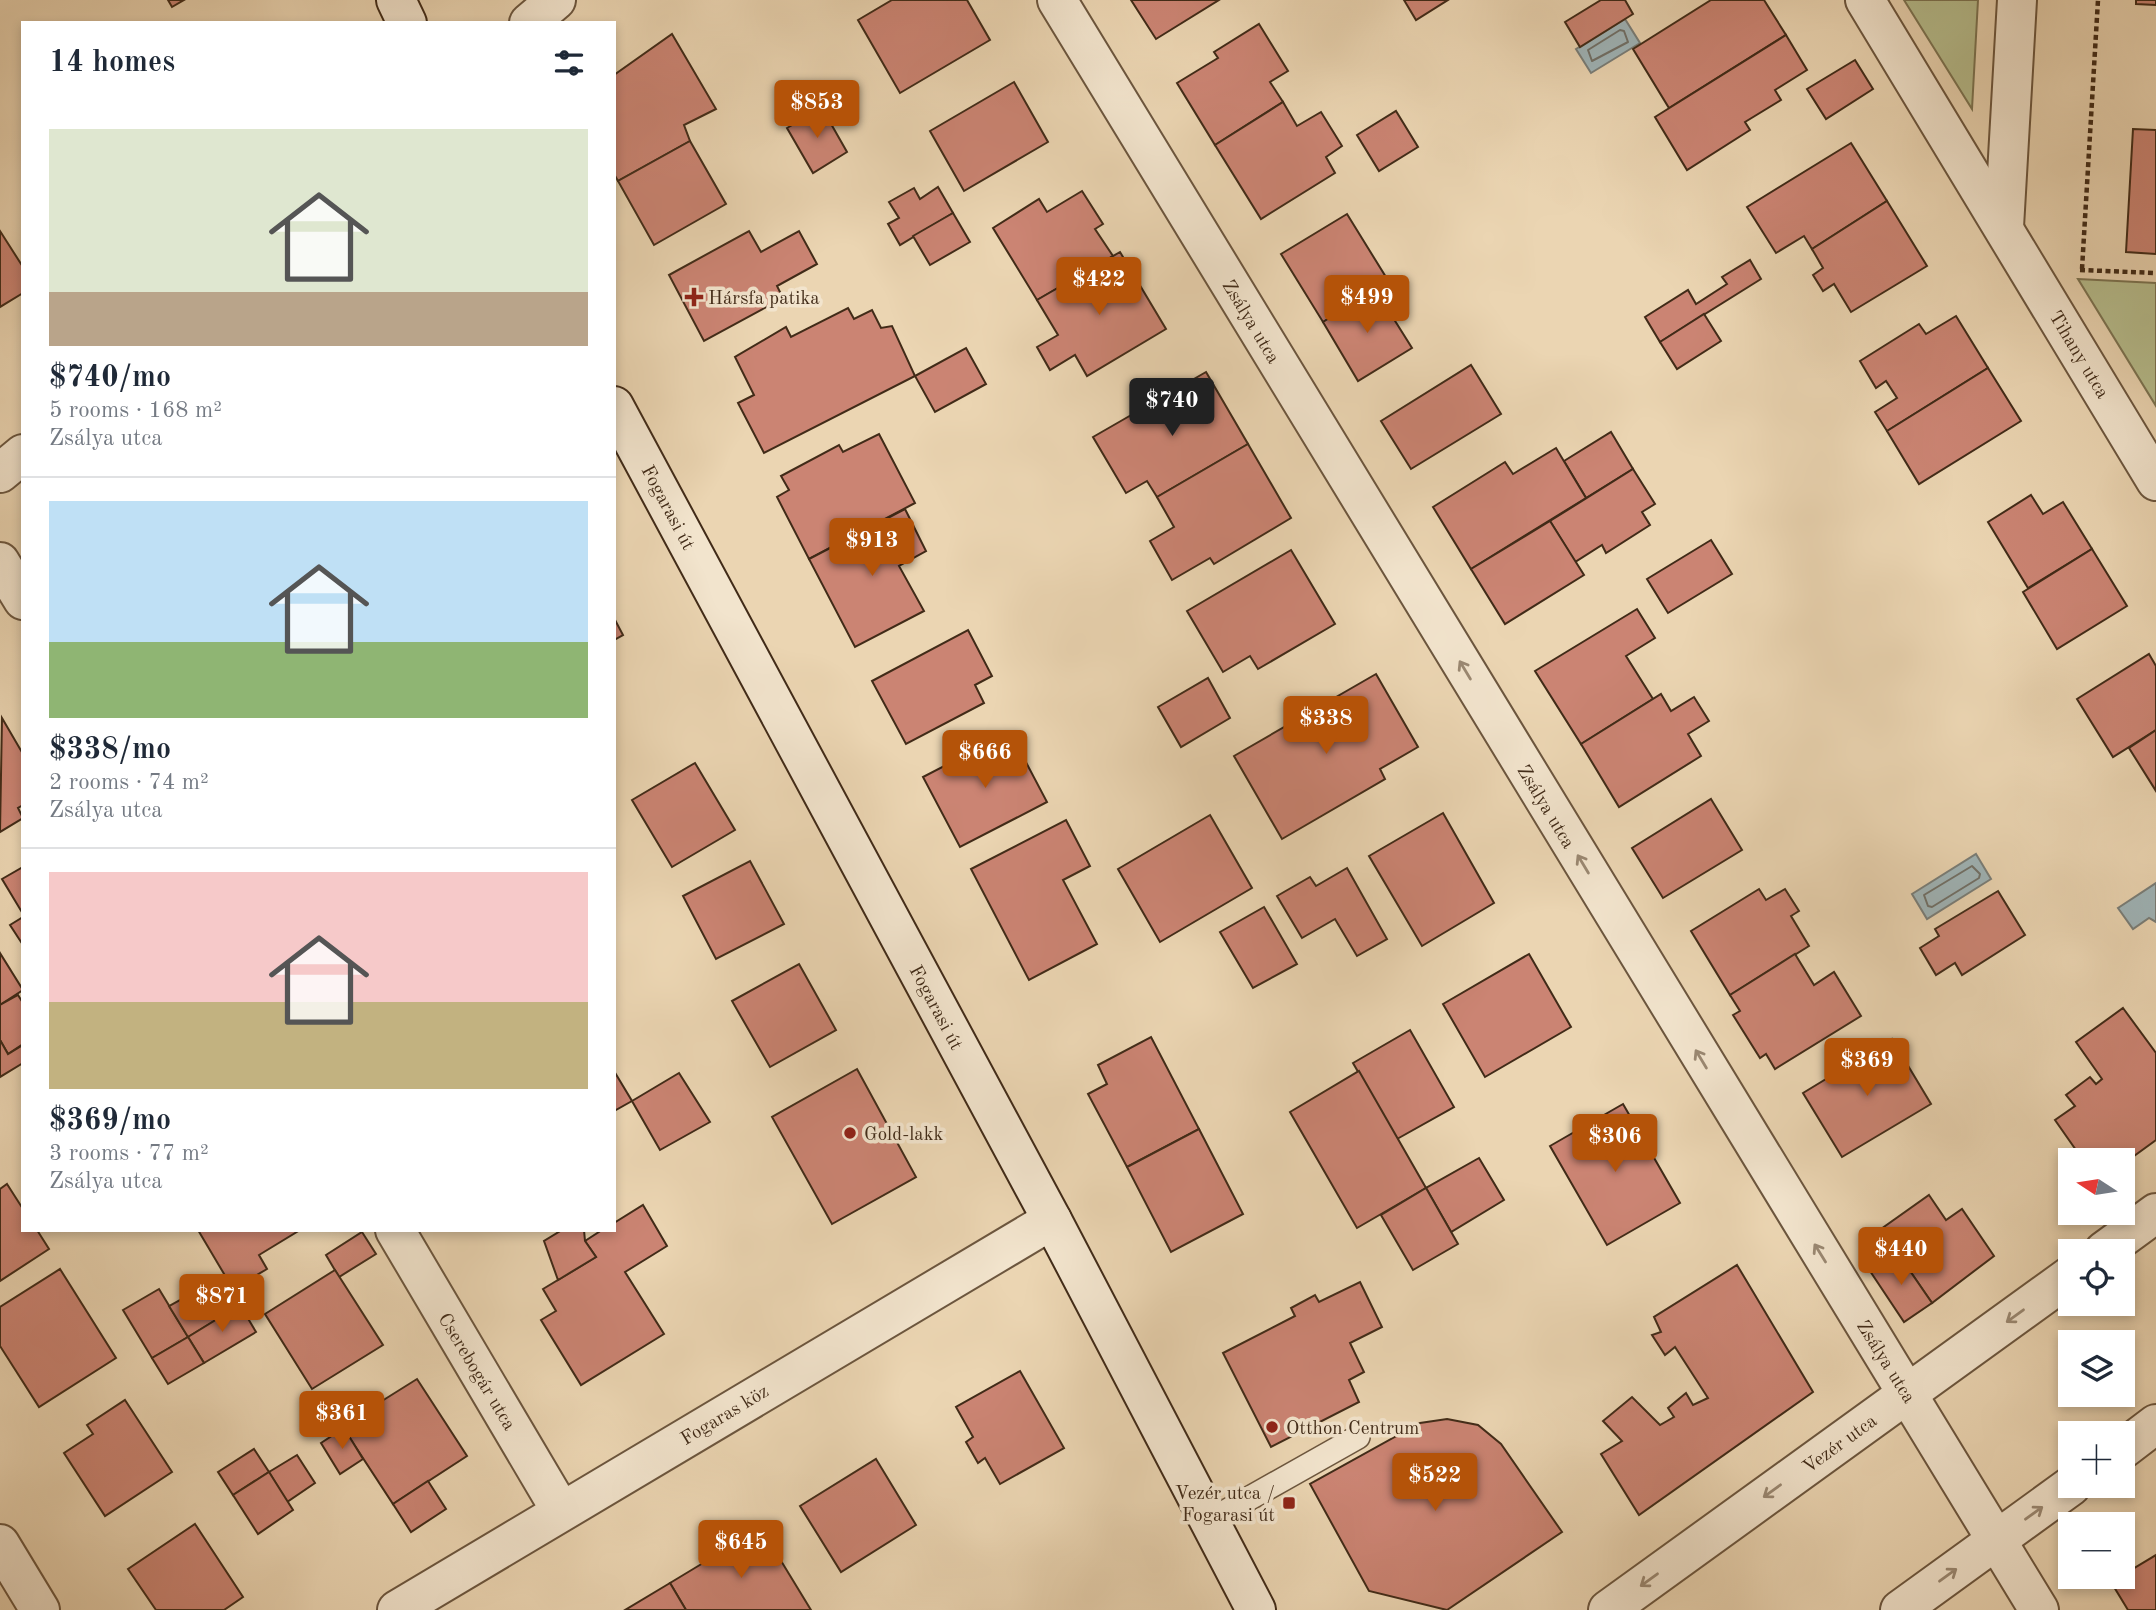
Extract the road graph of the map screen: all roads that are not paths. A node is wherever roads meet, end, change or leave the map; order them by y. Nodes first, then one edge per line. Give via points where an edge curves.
1 (396, 0) edge
2 (556, 0) edge
3 (1057, 0) edge
4 (1866, 0) edge
5 (2017, 0) edge
6 (406, 21) edge
7 (531, 21) edge
8 (2004, 227) junction
9 (616, 410) edge
10 (21, 456) edge
11 (0, 473) edge
12 (2156, 481) edge
13 (0, 562) edge
14 (21, 597) edge
15 (2156, 1213) edge
16 (1052, 1220) junction
17 (396, 1232) edge
18 (2120, 1239) edge
19 (2058, 1285) edge
20 (1907, 1394) junction
21 (2156, 1424) edge
22 (1358, 1437) dead end
23 (2135, 1440) edge
24 (2058, 1496) edge
25 (561, 1511) junction
26 (1209, 1521) junction
27 (1996, 1541) junction
28 (0, 1544) edge
29 (40, 1610) edge
30 (397, 1610) edge
31 (1256, 1610) edge
32 (1608, 1610) edge
33 (1900, 1610) edge
34 (2039, 1610) edge

1 - 6 street
2 - 7 street
20 -> 3 street, Zsálya utca
4 - 8 street, Tihany utca
5 - 8 street
8 - 12 street, Tihany utca
9 - 16 street, Fogarasi út
10 - 11 street
13 - 14 street
15 - 18 street
16 - 25 street, Fogaras köz
16 - 26 street, Fogarasi út
17 - 25 street, Cserebogár utca
19 -> 20 street, Vezér utca
20 - 27 street, Zsálya utca
20 -> 32 street, Vezér utca
21 - 23 street
22 - 26 lane
27 -> 24 street
25 - 30 street, Fogaras köz
26 - 31 street, Fogarasi út
33 -> 27 street
27 - 34 street, Zsálya utca
28 - 29 street

